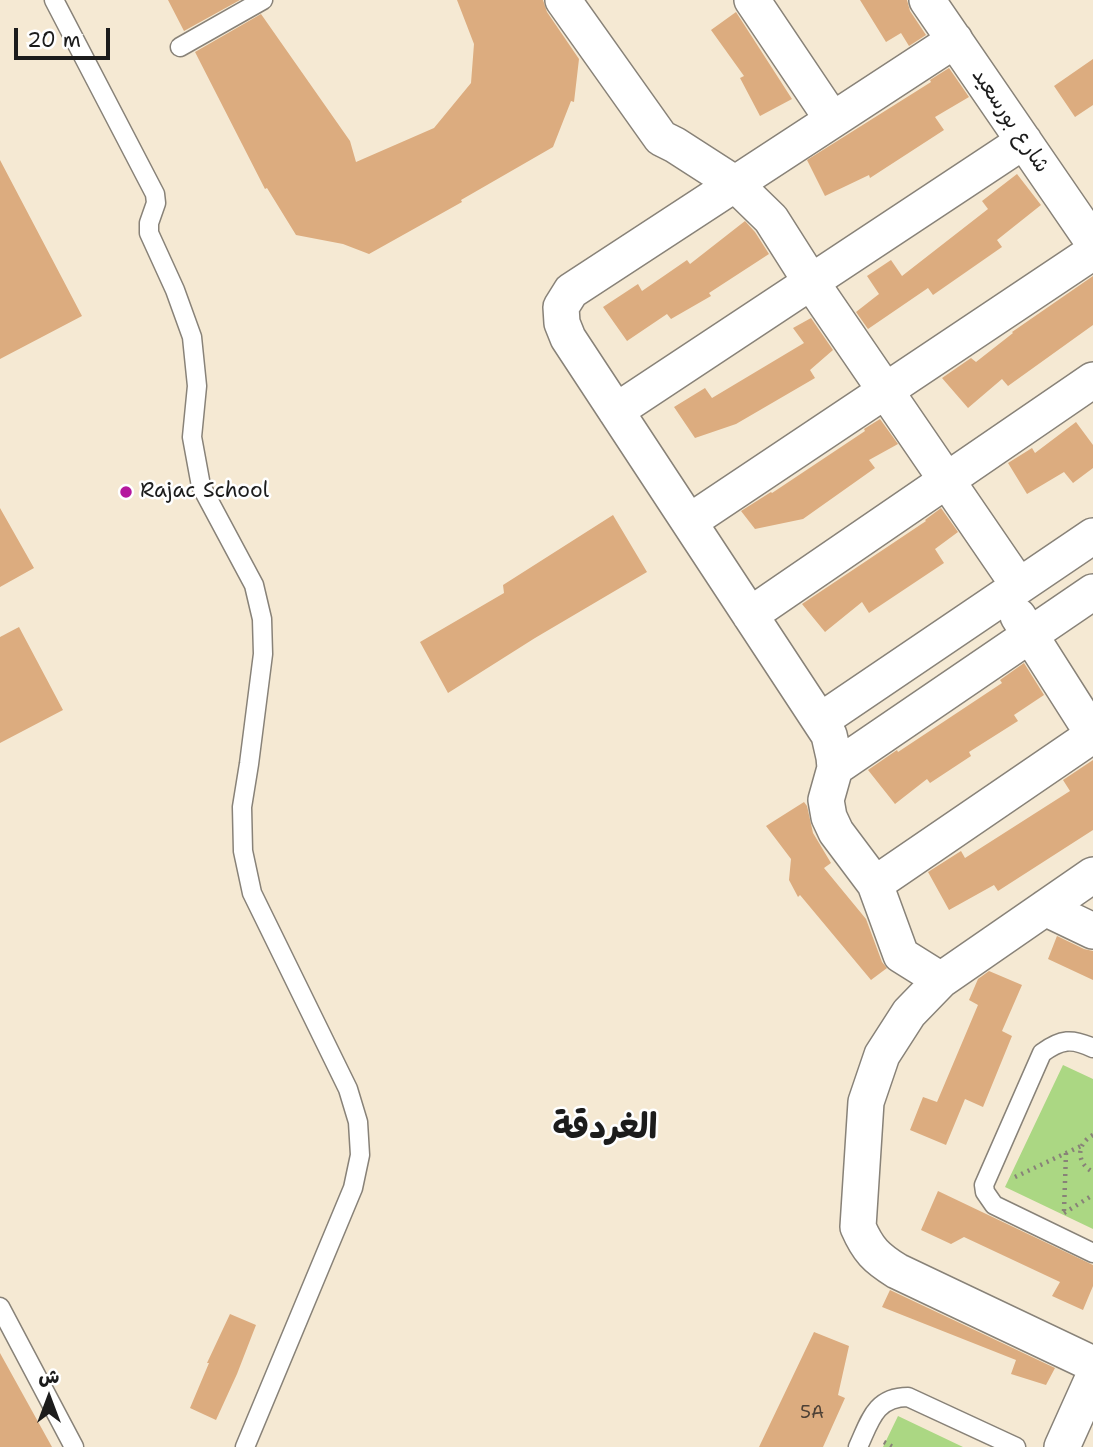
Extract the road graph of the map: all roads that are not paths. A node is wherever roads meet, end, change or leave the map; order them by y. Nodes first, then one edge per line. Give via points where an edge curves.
1 (54, 0) edge
2 (263, 0) edge
3 (752, 0) edge
4 (927, 0) edge
5 (569, 2) edge
6 (955, 40) junction
7 (180, 47) dead end
8 (832, 119) junction
9 (1024, 141) junction
10 (734, 183) junction
11 (1093, 242) edge
12 (1093, 252) edge
13 (811, 282) junction
14 (1093, 380) edge
15 (885, 391) junction
16 (616, 411) junction
17 (946, 480) junction
18 (689, 522) junction
19 (1093, 536) edge
20 (1012, 591) junction
21 (1093, 592) edge
22 (750, 615) junction
23 (1030, 635) junction
24 (820, 721) junction
25 (1093, 734) edge
26 (835, 768) junction
27 (1093, 875) edge
28 (875, 884) junction
29 (1045, 908) junction
30 (1093, 931) edge
31 (941, 981) junction
32 (1093, 1048) edge
33 (1093, 1253) edge
34 (0, 1307) edge
35 (1093, 1364) edge
36 (1093, 1378) edge
37 (74, 1447) edge
38 (245, 1447) edge
39 (858, 1447) edge
40 (1016, 1447) edge
41 (1062, 1447) edge

1 - 38 lane via 155,194 149,233 192,337 197,386 192,437 201,486 254,585 262,619 263,654 242,807 243,850 252,893 348,1089 358,1122 360,1155 352,1188
2 - 7 lane
3 - 8 street
4 - 6 street, شارع بورسعيد
5 - 10 street via 661,138
6 - 8 street
6 - 9 street, شارع بورسعيد
8 - 10 street
9 - 11 street, شارع بورسعيد
9 - 13 street
10 - 13 street via 771,219
10 - 16 street via 570,290 561,307 568,338
12 - 15 street
13 - 15 street
13 - 16 street
14 - 17 street
15 - 17 street
15 - 18 street
16 - 18 street
17 - 20 street
17 - 22 street
18 - 22 street
19 - 20 street
20 - 23 street
20 - 24 street
21 - 23 street
22 - 24 street
23 - 25 street
23 - 26 street
24 - 26 street via 829,735
25 - 28 street
26 - 28 street via 826,800 829,817
27 - 29 street
28 - 31 street via 901,955
29 - 30 street
29 - 31 street
31 - 35 street via 909,1013 882,1055 866,1102 858,1227 879,1261
32 - 33 lane via 1065,1041 1042,1053 984,1185 994,1205
34 - 37 lane
36 - 41 street
39 - 40 lane via 877,1408 897,1397 908,1397

